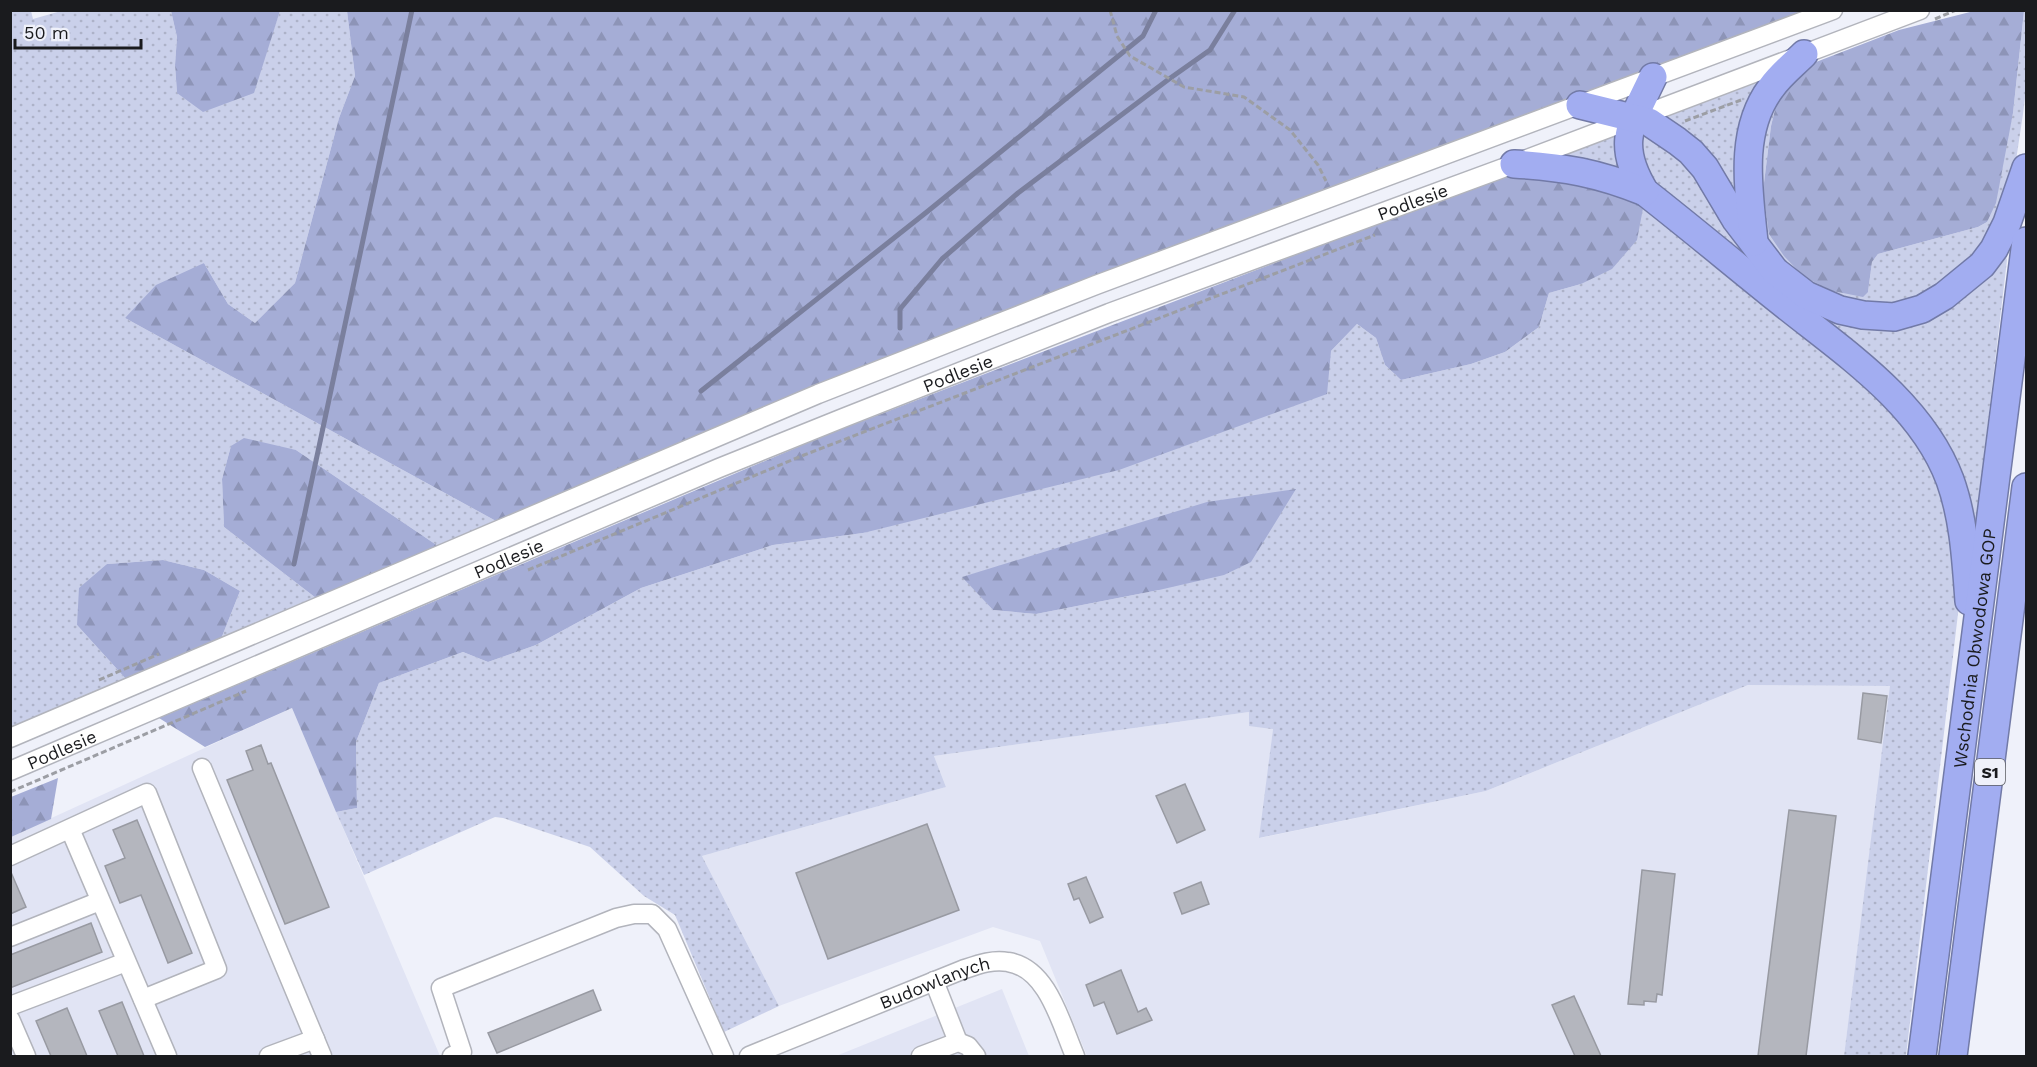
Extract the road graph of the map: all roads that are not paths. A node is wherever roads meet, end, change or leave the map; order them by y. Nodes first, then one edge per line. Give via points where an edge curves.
1 (1833, 10) edge
2 (1927, 15) edge
3 (1804, 54) junction
4 (1653, 77) junction
5 (1580, 105) junction
6 (1634, 118) junction
7 (1514, 164) junction
8 (2026, 168) edge
9 (1646, 192) junction
10 (2026, 241) edge
11 (1754, 243) junction
12 (2026, 487) edge
13 (1974, 653) junction
14 (10, 738) edge
15 (202, 768) dead end
16 (10, 771) edge
17 (69, 829) junction
18 (10, 856) edge
19 (100, 901) junction
20 (10, 937) edge
21 (126, 962) junction
22 (934, 981) junction
23 (143, 999) junction
24 (10, 1006) edge
25 (10, 1019) edge
26 (315, 1038) junction
27 (958, 1042) junction
28 (26, 1056) edge
29 (167, 1056) edge
30 (269, 1056) edge
31 (322, 1056) edge
32 (452, 1056) edge
33 (724, 1056) edge
34 (749, 1056) edge
35 (921, 1056) edge
36 (976, 1056) edge
37 (1075, 1056) edge
38 (1922, 1056) edge
39 (1953, 1056) edge

1 - 4 street, Podlesie
2 - 3 street, Podlesie
3 - 6 street, Podlesie
3 - 11 highway via 1770,88 1755,121 1748,191
4 - 5 street, Podlesie
4 - 6 highway
5 - 6 highway
5 - 14 street, Podlesie via 1096,285 818,394
6 - 7 street, Podlesie
6 - 9 highway via 1628,132 1631,160
6 - 11 highway via 1649,122 1691,152
7 - 9 highway via 1580,171
7 - 16 street, Podlesie via 1109,313 854,413
8 - 11 highway via 2007,223 1982,266 1944,296 1908,313 1871,316 1827,305 1806,295 1775,271
9 - 13 highway via 1865,370 1928,438 1958,505
10 - 13 highway, Wschodnia Obwodowa GOP / S1
12 - 39 highway, Wschodnia Obwodowa GOP / S1
13 - 38 highway, Wschodnia Obwodowa GOP / S1
15 - 26 street
17 - 18 street
17 - 19 street
17 - 23 street via 147,794 217,969
19 - 20 street
19 - 21 street
21 - 23 street
21 - 24 street
22 - 27 street
22 - 34 street, Budowlanych
22 - 37 street, Budowlanych via 990,961 1009,962 1029,971 1045,986
23 - 29 street
25 - 28 street
26 - 30 street
26 - 31 street
27 - 35 street
27 - 36 street
32 - 33 street via 462,1052 441,988 616,918 652,914 667,929

